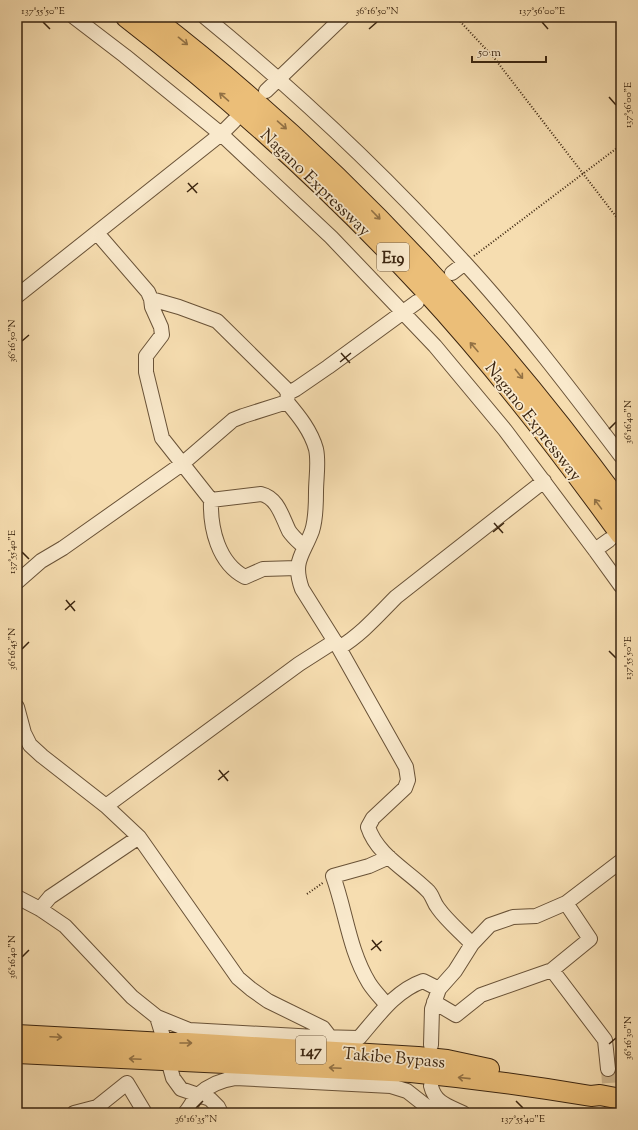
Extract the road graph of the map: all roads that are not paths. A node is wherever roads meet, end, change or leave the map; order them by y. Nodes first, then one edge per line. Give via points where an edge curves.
1 (74, 17) edge
2 (126, 17) edge
3 (152, 17) edge
4 (205, 17) edge
5 (343, 17) edge
6 (278, 79) junction
7 (266, 91) dead end
8 (234, 121) dead end
9 (221, 134) junction
10 (96, 233) junction
11 (465, 263) junction
12 (452, 273) dead end
13 (17, 296) edge
14 (151, 299) junction
15 (417, 302) dead end
16 (404, 313) junction
17 (287, 398) junction
18 (621, 456) edge
19 (182, 464) junction
20 (544, 480) junction
21 (211, 500) junction
22 (621, 505) edge
23 (615, 538) edge
24 (304, 547) junction
25 (596, 550) junction
26 (297, 568) junction
27 (17, 582) edge
28 (621, 586) edge
29 (337, 644) junction
30 (17, 707) edge
31 (106, 806) junction
32 (139, 837) junction
33 (389, 857) junction
34 (621, 861) edge
35 (17, 897) edge
36 (566, 903) junction
37 (40, 909) junction
38 (472, 944) junction
39 (552, 970) junction
40 (437, 996) junction
41 (387, 1005) junction
42 (157, 1018) junction
43 (17, 1035) edge
44 (330, 1037) junction
45 (431, 1045) dead end
46 (167, 1052) junction
47 (17, 1053) edge
48 (608, 1069) tunnel mouth
49 (431, 1086) dead end
50 (197, 1096) junction
51 (621, 1099) edge
52 (100, 1110) edge
53 (74, 1113) edge
54 (145, 1113) edge
55 (185, 1113) edge
56 (220, 1113) edge
57 (435, 1113) edge
58 (463, 1113) edge

1 - 9 street
23 -> 2 highway, Nagano Expressway / E19 via 533,418 417,282 291,155
3 -> 22 highway, Nagano Expressway / E19 via 224,74 373,211 494,343 547,407
4 - 6 street
5 - 6 street
6 - 7 street
6 - 11 street via 373,166
8 - 9 street
9 - 10 street
9 - 16 street via 331,237
10 - 13 street
10 - 14 street via 148,292
11 - 12 street
11 - 18 street via 563,381
14 - 17 street via 217,322 280,382
14 - 19 street via 162,335 146,356 146,372 162,438
15 - 16 street
16 - 17 street
16 - 20 street via 435,346
17 - 19 street via 233,420
17 - 24 street via 316,448 315,512 312,530
19 - 21 street
19 - 27 street via 41,561
20 - 25 street
20 - 29 street via 396,597 361,632
21 - 24 street via 267,495 280,509 289,530
21 - 26 street via 212,525 220,551 237,573 245,578 263,569
23 - 25 street
24 - 26 street
25 - 28 street
26 - 29 street via 302,589
29 - 31 street via 299,664
29 - 33 street via 406,767 408,780 405,788 373,818 368,827 371,836
30 - 31 street via 30,745
31 - 32 street
32 - 37 street via 50,897
32 - 44 street via 238,978 268,1001 323,1028
33 - 38 street via 428,890 437,907
33 - 41 street via 369,866 333,876 356,957 370,984
34 - 36 street
35 - 37 street
36 - 38 street via 536,916 513,917 490,925
36 - 39 street via 590,939
37 - 42 street via 65,926 132,997
38 - 40 street
39 - 40 street via 481,995 456,1015
39 - 48 street via 605,1040
40 - 41 street via 423,981 411,985
40 - 45 street via 432,1009
41 - 44 street via 359,1038
42 - 44 street via 189,1030
42 - 46 street
43 -> 46 highway, Takibe Bypass / 147
46 -> 47 highway, Takibe Bypass / 147
46 - 50 street via 173,1078 181,1090
46 - 51 highway, Takibe Bypass / 147 via 411,1072 505,1082
49 - 58 street via 432,1093 438,1101
50 - 55 street
50 - 56 street via 210,1099
50 - 57 street via 218,1082 235,1078 391,1086 407,1091
52 - 53 street via 88,1109
52 - 54 street via 127,1083

